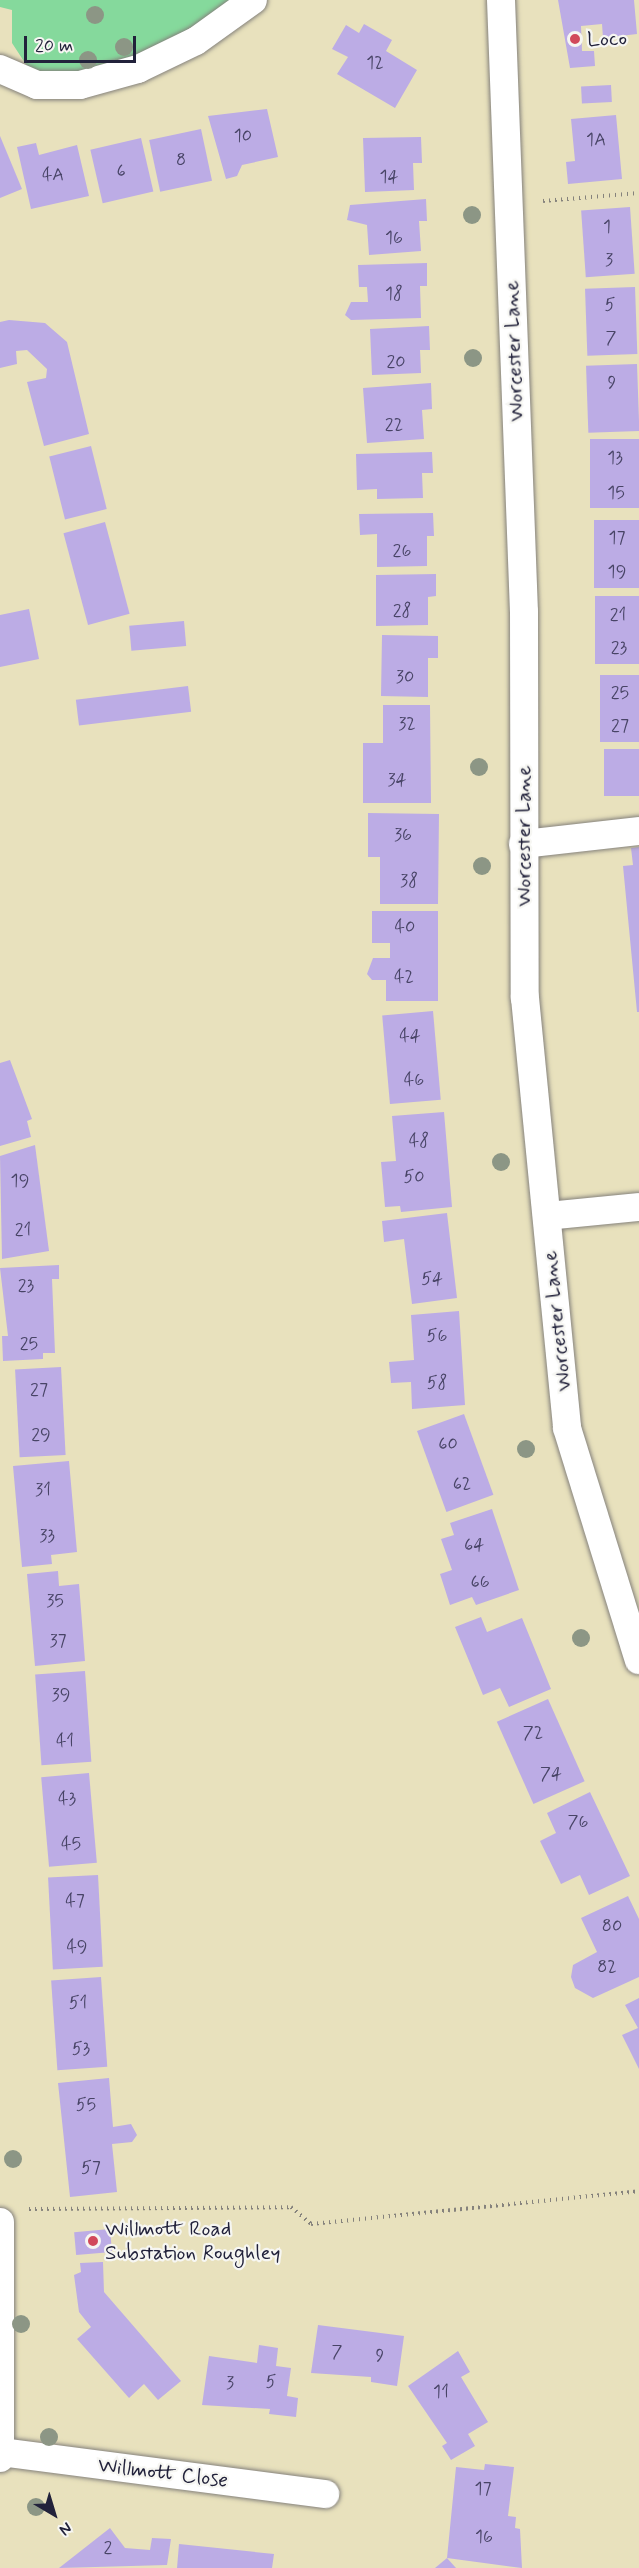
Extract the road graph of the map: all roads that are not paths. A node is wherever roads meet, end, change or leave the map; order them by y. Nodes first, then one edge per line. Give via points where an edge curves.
1 (253, 0) edge
2 (501, 0) edge
3 (0, 69) edge
4 (639, 831) edge
5 (523, 844) junction
6 (639, 1207) edge
7 (547, 1216) junction
8 (639, 1660) edge
9 (12, 2216) edge
10 (1, 2455) edge
11 (325, 2494) dead end

1 - 3 street via 196,41 138,69 80,85 37,85
2 - 5 street, Worcester Lane via 524,612
4 - 5 street
5 - 7 street, Worcester Lane via 525,998
6 - 7 street
7 - 8 street, Worcester Lane via 567,1428
9 - 10 street
10 - 11 street, Willmott Close

